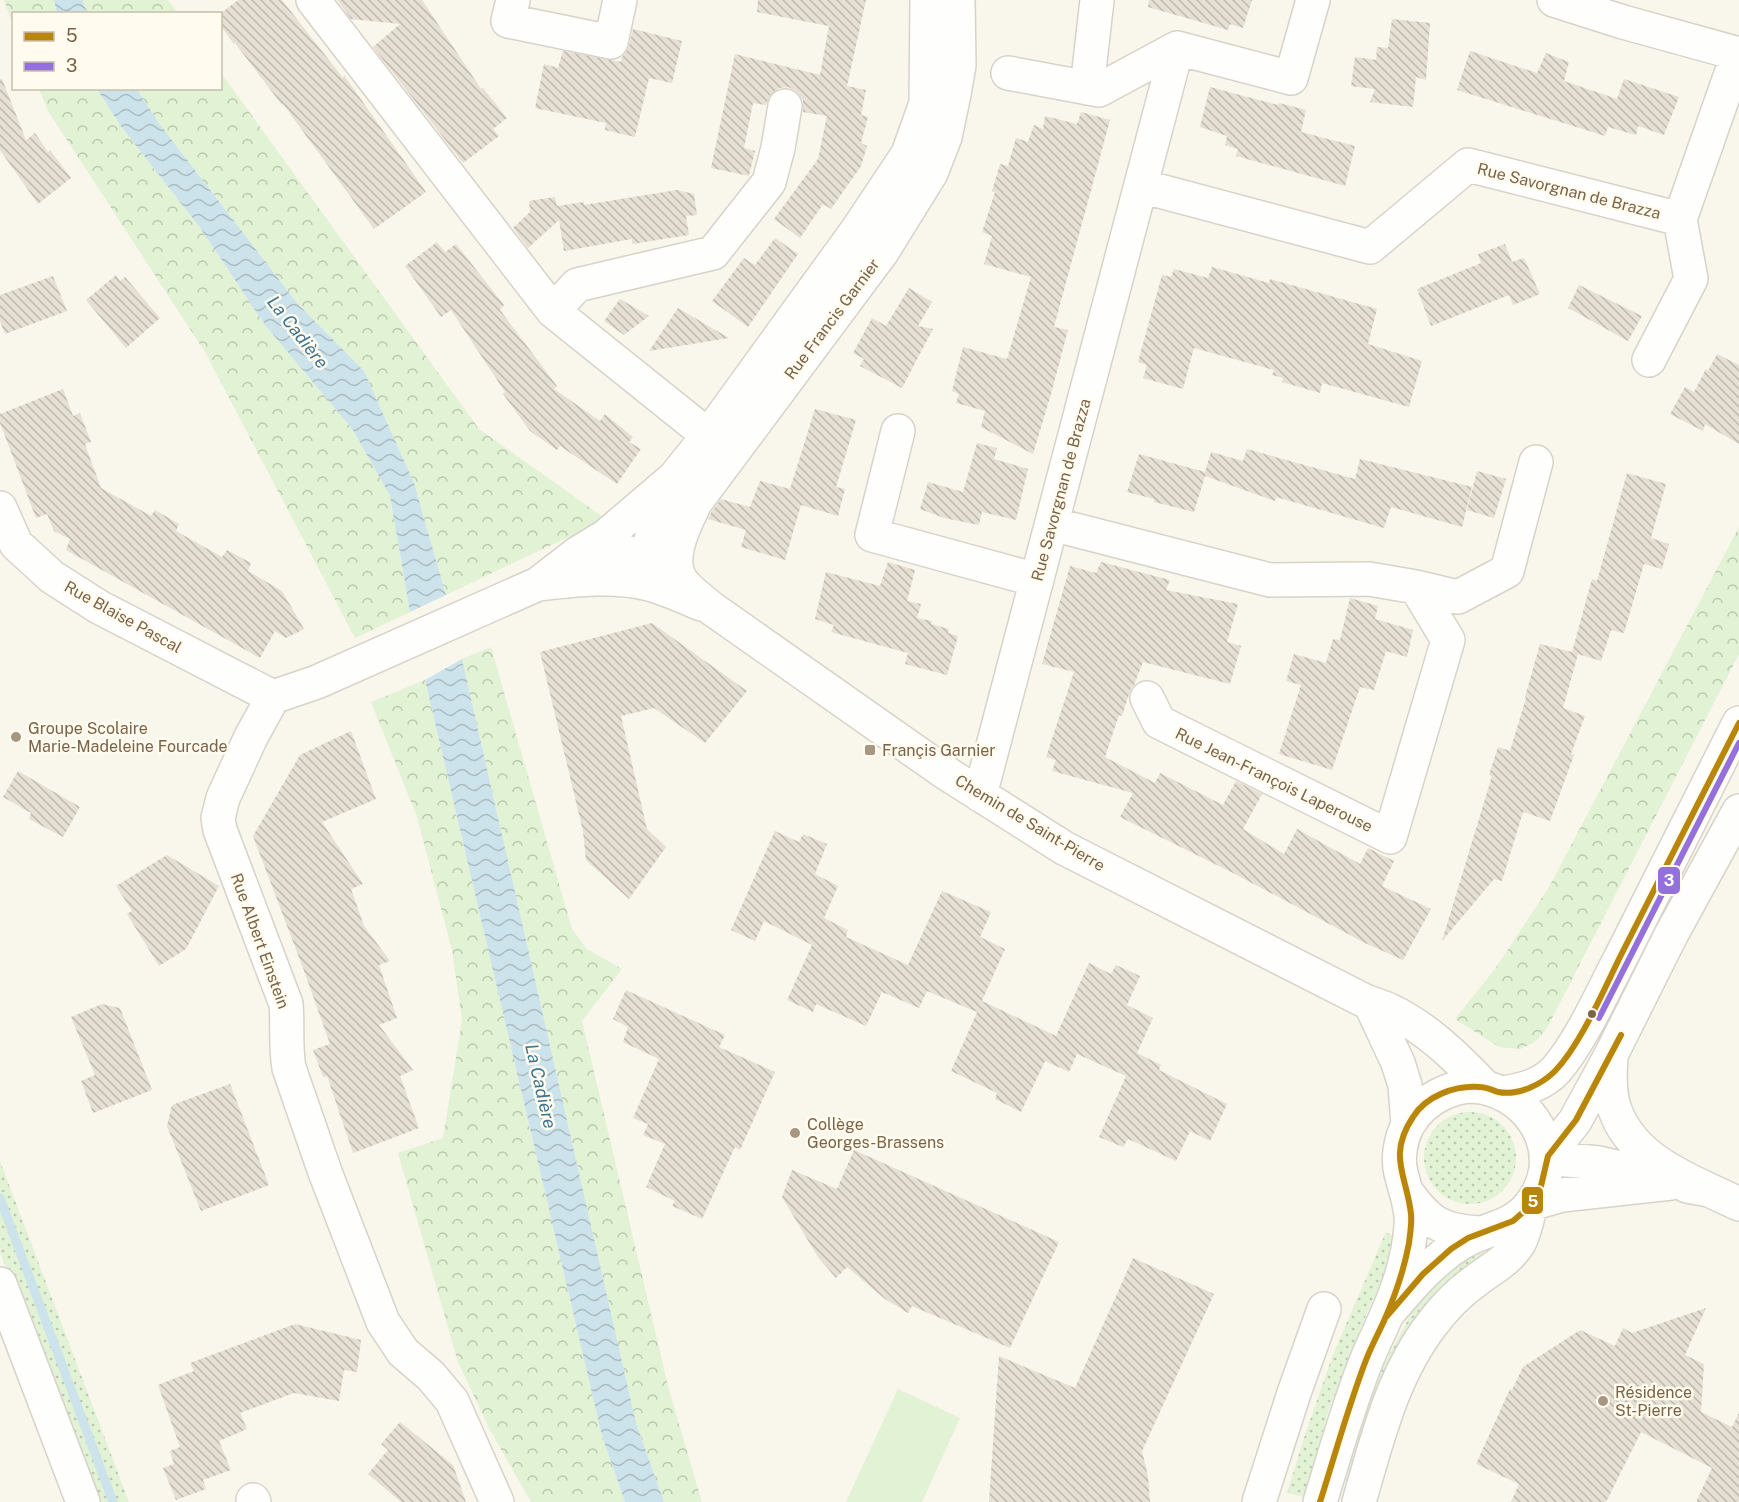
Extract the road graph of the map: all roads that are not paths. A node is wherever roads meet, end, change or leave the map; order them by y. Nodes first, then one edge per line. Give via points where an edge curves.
1 (313, 0) edge
2 (513, 0) edge
3 (620, 0) edge
4 (927, 0) edge
5 (958, 0) edge
6 (1097, 0) edge
7 (1313, 0) edge
8 (1554, 0) edge
9 (1177, 48) junction
10 (1739, 54) edge
11 (1008, 74) dead end
12 (1087, 88) junction
13 (785, 106) dead end
14 (1141, 186) junction
15 (1680, 219) junction
16 (553, 311) junction
17 (1649, 360) dead end
18 (898, 431) dead end
19 (720, 445) junction
20 (1536, 462) dead end
21 (674, 478) junction
22 (0, 507) edge
23 (1052, 524) junction
24 (578, 553) junction
25 (648, 571) junction
26 (1037, 580) junction
27 (681, 582) junction
28 (538, 584) junction
29 (1416, 587) junction
30 (711, 608) junction
31 (273, 697) junction
32 (1147, 698) dead end
33 (1739, 723) edge
34 (980, 795) junction
35 (1739, 811) edge
36 (1370, 1003) junction
37 (1611, 1055) junction
38 (1494, 1090) junction
39 (1408, 1125) junction
40 (1546, 1158) junction
41 (1671, 1183) junction
42 (1708, 1191) junction
43 (1408, 1194) junction
44 (1531, 1204) junction
45 (1739, 1204) edge
46 (1480, 1233) junction
47 (0, 1284) edge
48 (1324, 1309) dead end
49 (1389, 1311) junction
50 (83, 1502) edge
51 (497, 1502) edge
52 (1259, 1502) edge
53 (1320, 1502) edge
54 (1359, 1502) edge

1 - 16 street
2 - 3 street via 508,21 611,42
4 - 19 street, Rue Francis Garnier via 927,103 908,154
5 - 19 street, Rue Francis Garnier via 959,65 945,136 931,173 882,252
6 - 12 street
7 - 9 street via 1291,78
8 - 10 street
9 - 12 street via 1099,90
9 - 14 street, Rue Savorgnan de Brazza
10 - 15 street, Rue Savorgnan de Brazza
11 - 12 street
13 - 16 street via 770,182 713,253 577,285
14 - 15 street, Rue Savorgnan de Brazza via 1370,247 1468,165
14 - 23 street, Rue Savorgnan de Brazza
15 - 17 street via 1691,279
16 - 19 street
18 - 26 street via 872,535
19 - 21 street, Rue Francis Garnier
19 - 27 street, Rue Francis Garnier via 678,539 676,564
20 - 29 street via 1508,571 1458,597
21 - 24 street via 606,536
21 - 25 street via 657,514
22 - 31 street, Rue Blaise Pascal via 16,543 52,577 99,607
23 - 26 street, Rue Savorgnan de Brazza
23 - 29 street via 1270,580 1369,579
24 - 25 street via 620,550
24 - 28 street
25 - 27 street
25 - 28 street via 611,580
25 - 30 street
26 - 34 street, Rue Savorgnan de Brazza
27 - 30 street
28 - 31 street via 395,649
29 - 32 street, Rue Jean-François Laperouse via 1448,640 1390,837 1159,722
30 - 34 street, Chemin de Saint-Pierre
31 - 51 street, Rue Albert Einstein via 223,798 218,818 220,831 285,1004 290,1068 383,1322 404,1352 452,1401
33 - 38 street via 1568,1054 1536,1085 1521,1090
34 - 36 street, Chemin de Saint-Pierre via 1064,848
35 - 37 street
36 - 38 street, Chemin de Saint-Pierre via 1390,1010 1428,1034
36 - 39 street via 1405,1085
37 - 40 street via 1575,1121
37 - 42 street via 1610,1088 1622,1125 1640,1149
38 - 39 street via 1449,1090 1418,1110
38 - 40 street via 1520,1104 1534,1119 1543,1138
39 - 43 street via 1400,1148 1400,1172
40 - 41 street via 1599,1163
40 - 44 street via 1541,1188
41 - 42 street
41 - 44 street via 1562,1196
42 - 45 street
43 - 46 street via 1422,1213 1439,1225 1459,1232
43 - 49 street via 1411,1225 1404,1266
44 - 46 street via 1501,1228
44 - 54 street via 1514,1250 1450,1302 1412,1353 1396,1384
46 - 49 street via 1445,1254
47 - 50 street
48 - 52 street
49 - 53 street via 1367,1358

